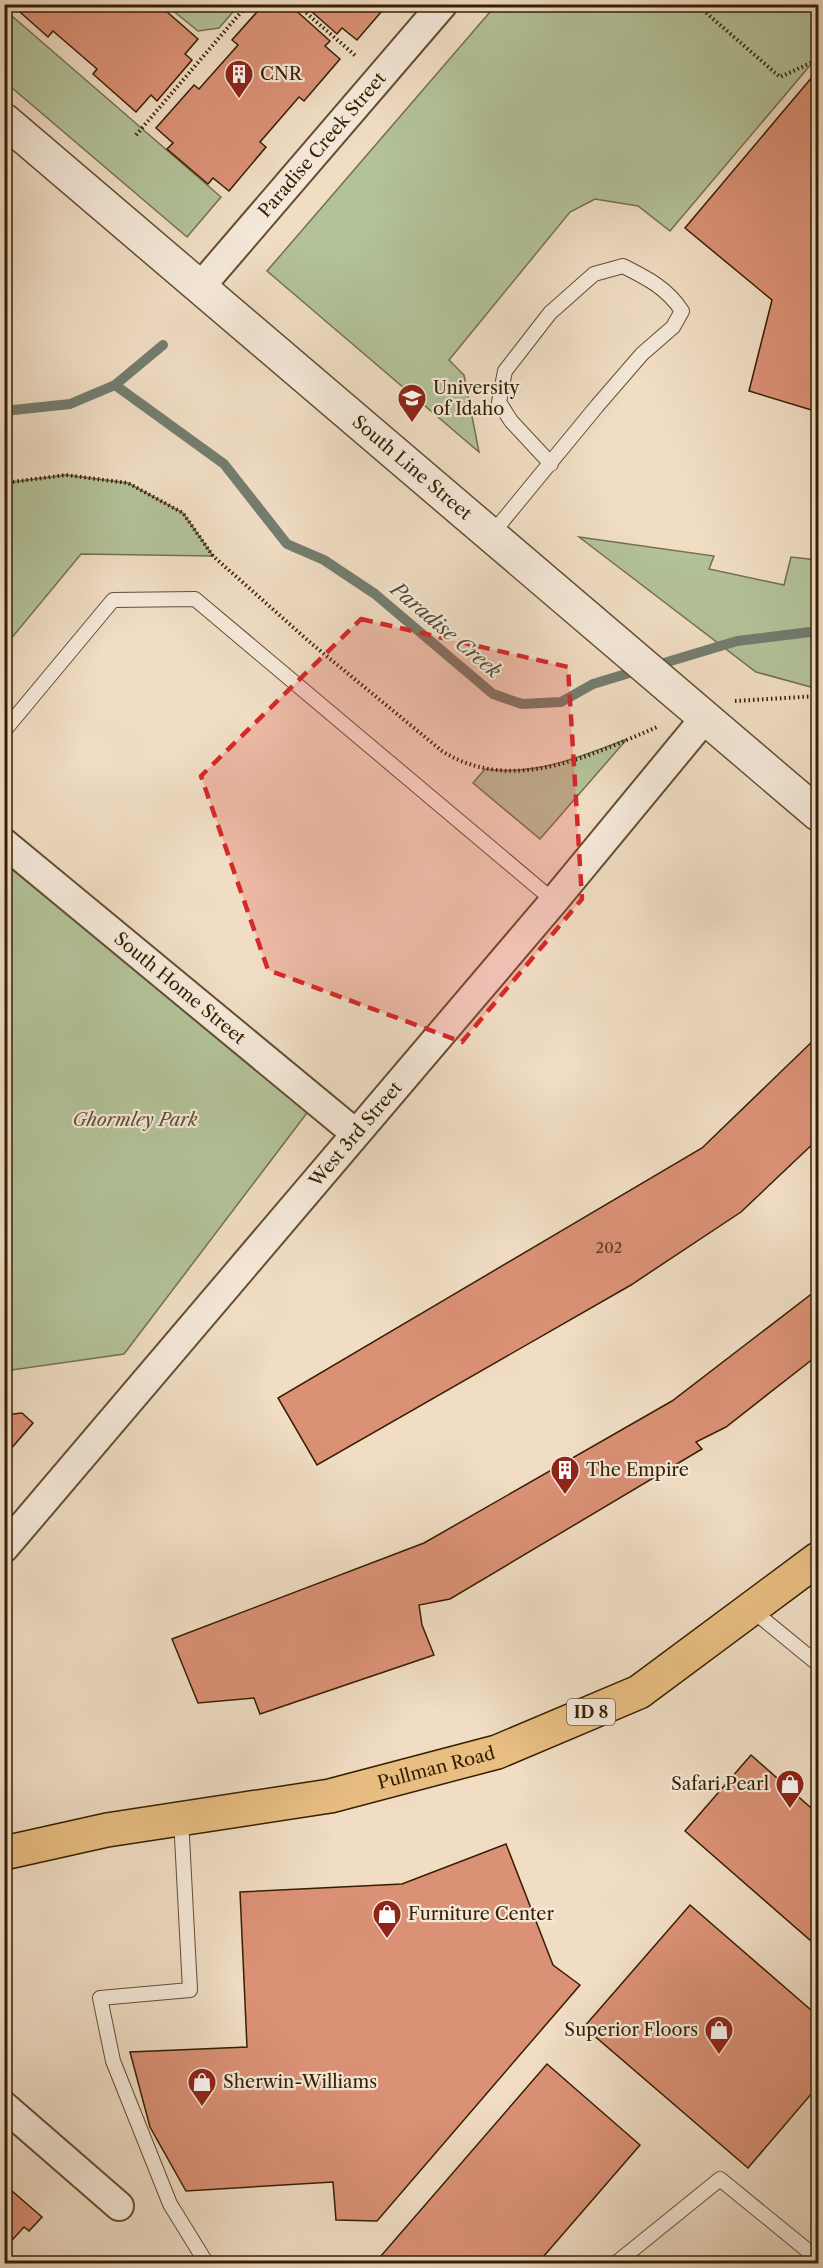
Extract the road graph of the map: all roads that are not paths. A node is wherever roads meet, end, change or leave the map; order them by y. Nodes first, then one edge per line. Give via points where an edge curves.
1 (443, 4) edge
2 (4, 120) edge
3 (201, 286) junction
4 (551, 464) junction
5 (491, 535) junction
6 (706, 706) junction
7 (4, 731) edge
8 (819, 814) edge
9 (4, 843) edge
10 (554, 901) junction
11 (356, 1133) junction
12 (4, 1548) edge
13 (819, 1559) edge
14 (752, 1610) junction
15 (819, 1664) edge
16 (181, 1818) junction
17 (4, 1853) edge
18 (4, 2106) edge
19 (119, 2206) dead end
20 (819, 2259) edge
21 (207, 2264) edge
22 (615, 2264) edge

1 - 3 street, Paradise Creek Street
2 - 3 street, South Line Street
3 - 5 street, South Line Street
4 - 4 lane via 642,354 673,327 682,311 672,296 651,280 622,266 594,274 550,313 505,371 499,402 511,421
4 - 5 lane
5 - 6 street, South Line Street via 606,634
6 - 8 street, South Line Street
6 - 10 street, West 3rd Street
7 - 10 lane via 113,600 195,599
9 - 11 street, South Home Street
10 - 11 street, West 3rd Street
11 - 12 street, West 3rd Street
13 - 14 main road, Pullman Road / ID 8
14 - 15 lane
14 - 16 main road, Pullman Road / ID 8 via 639,1692 497,1752 330,1796
16 - 17 main road, Pullman Road / ID 8
16 - 21 lane via 190,1990 100,1998 113,2061 170,2204
18 - 19 street
20 - 22 lane via 720,2178

